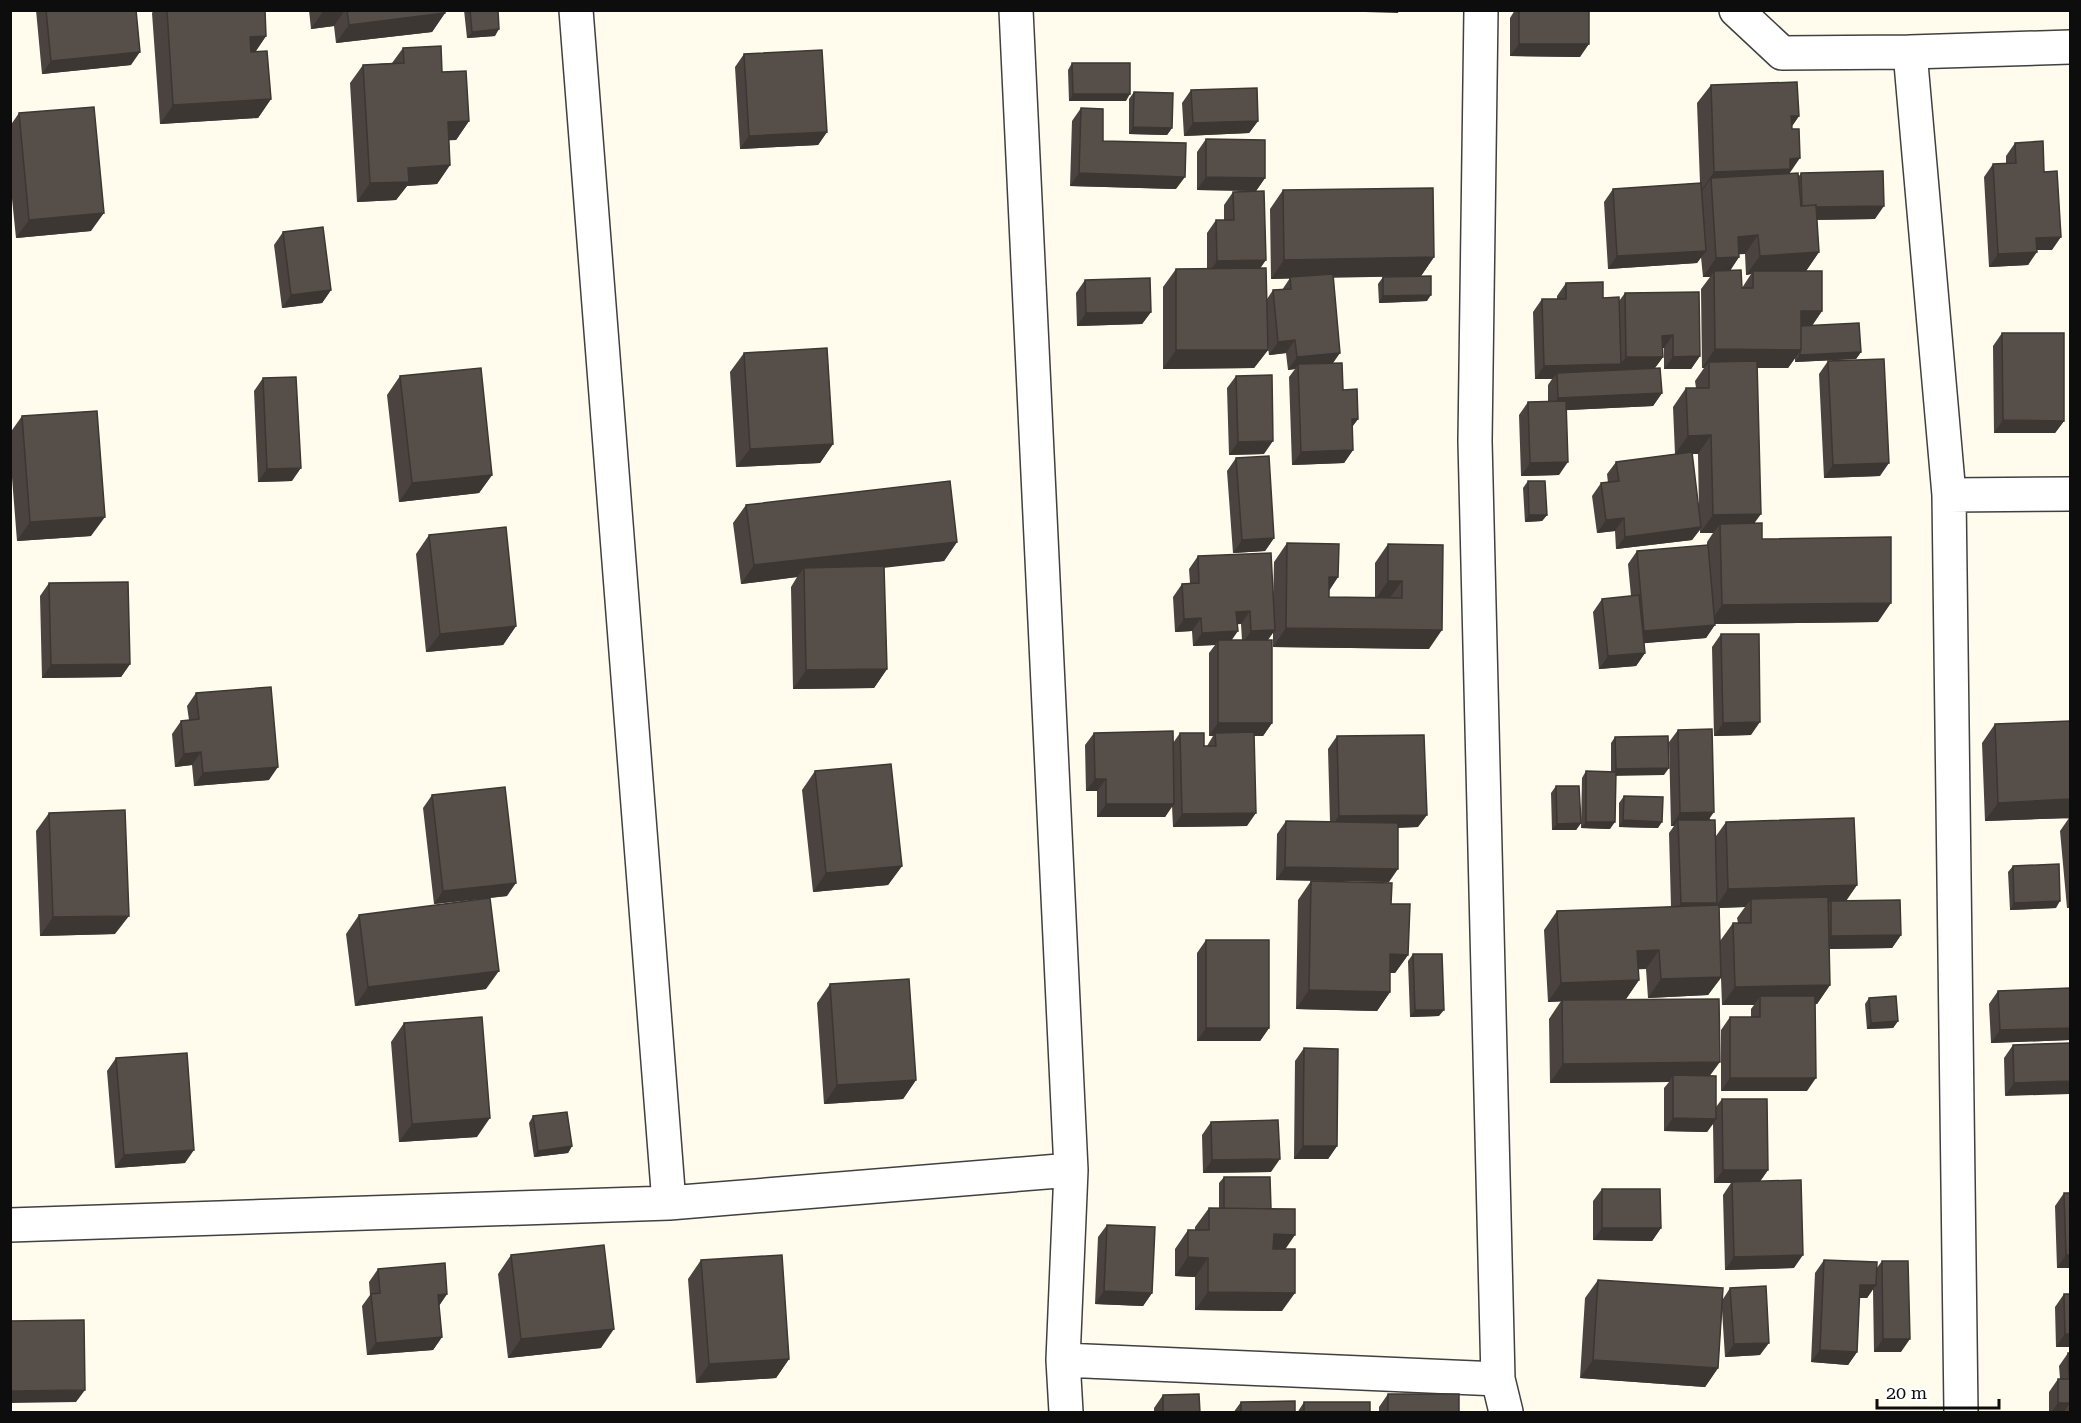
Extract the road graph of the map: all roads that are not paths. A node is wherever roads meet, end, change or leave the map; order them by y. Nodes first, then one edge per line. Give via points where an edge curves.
1 (576, 10) edge
2 (1016, 10) edge
3 (1481, 10) edge
4 (1736, 10) edge
5 (2070, 47) edge
6 (1910, 52) junction
7 (2070, 494) edge
8 (1949, 495) junction
9 (1071, 1170) junction
10 (669, 1203) junction
11 (10, 1225) edge
12 (1064, 1360) junction
13 (1498, 1379) junction
14 (1066, 1413) edge
15 (1506, 1413) edge
16 (1961, 1413) edge

1 - 10 street
2 - 9 street
3 - 13 street via 1475,441
4 - 6 street via 1782,53
5 - 6 street
6 - 8 street
7 - 8 street
8 - 16 street
9 - 10 street
9 - 12 street
10 - 11 street
12 - 13 street
12 - 14 street
13 - 15 street

